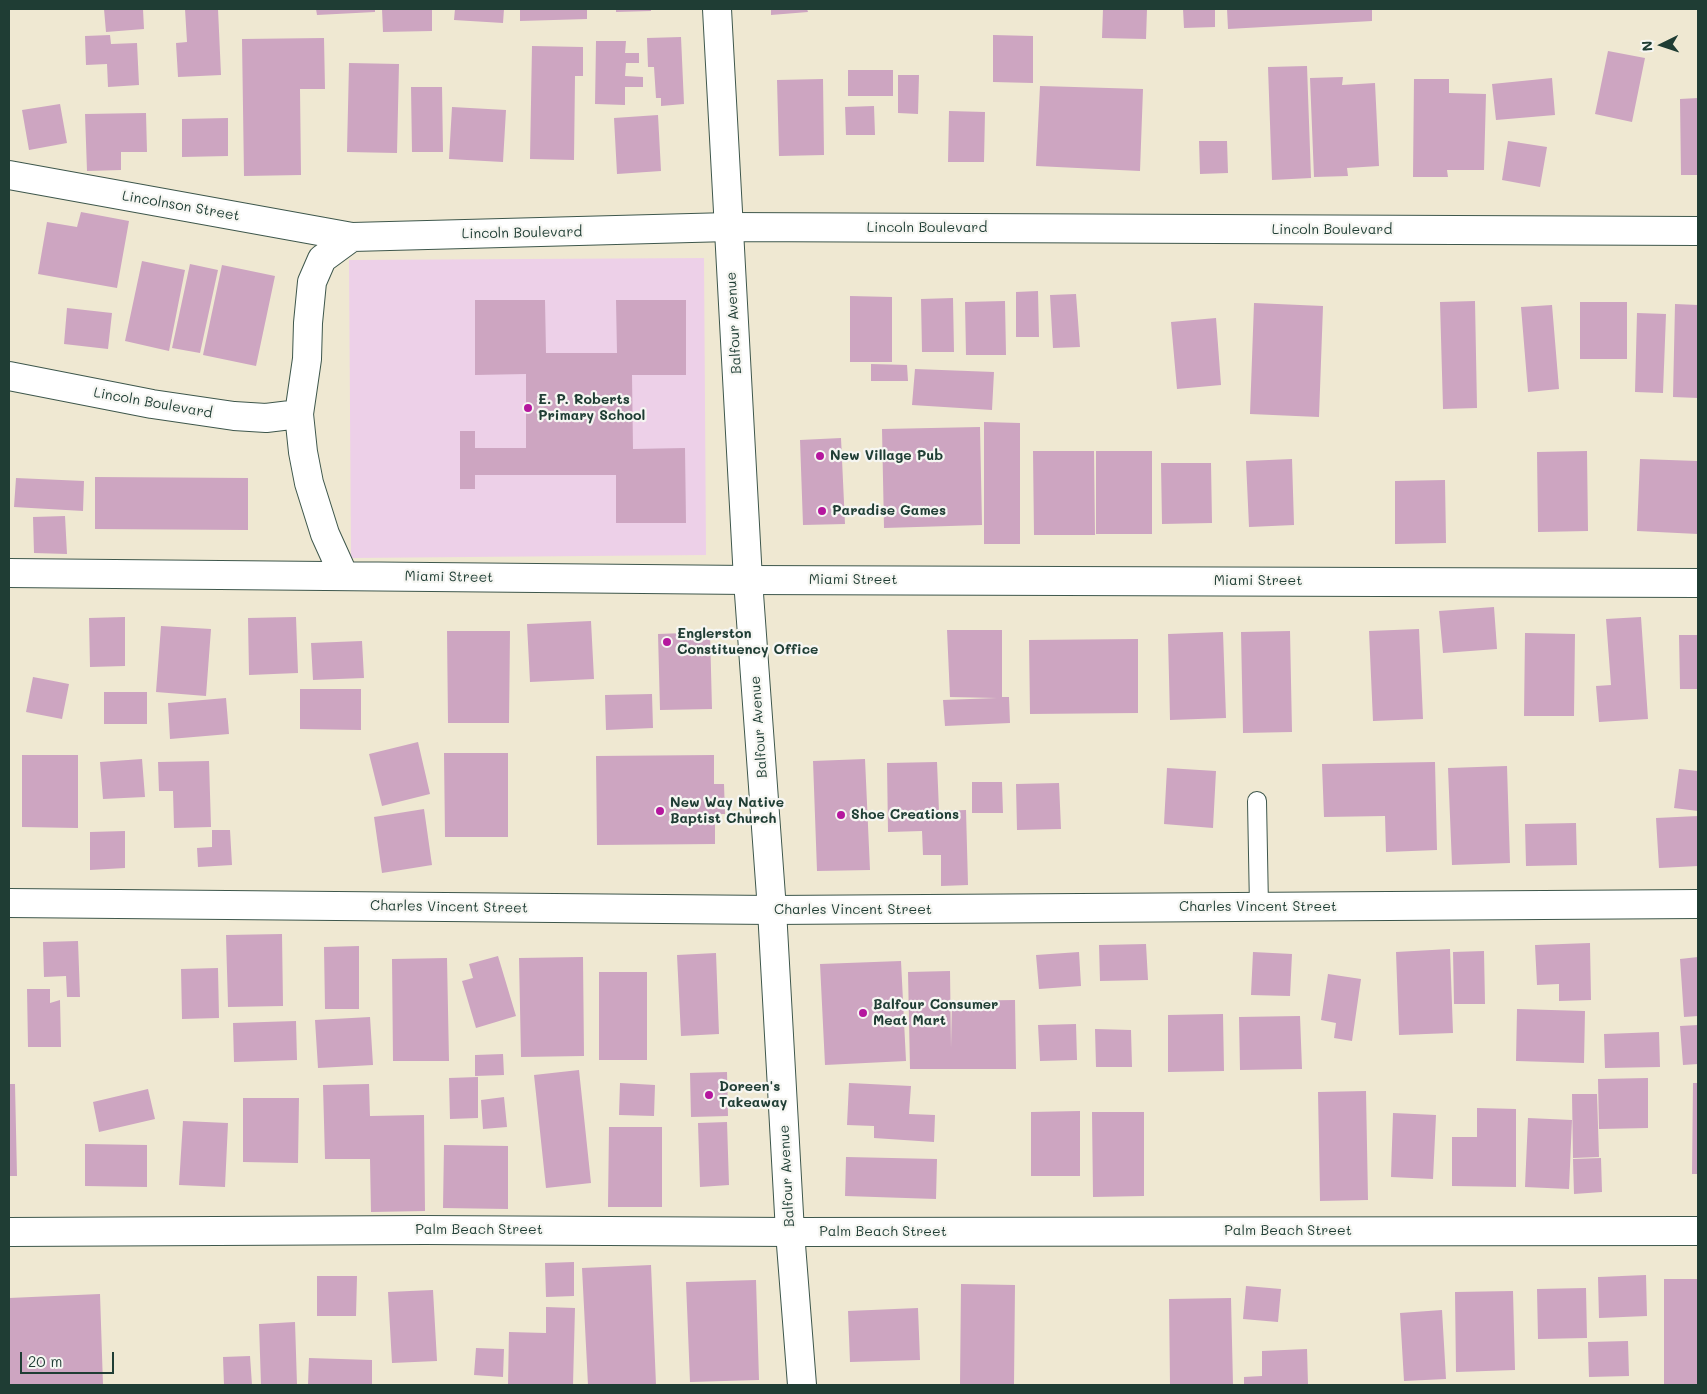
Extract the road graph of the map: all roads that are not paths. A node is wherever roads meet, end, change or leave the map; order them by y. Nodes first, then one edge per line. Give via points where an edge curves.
1 (717, 9) edge
2 (9, 175) edge
3 (728, 227) junction
4 (1698, 231) edge
5 (352, 237) junction
6 (9, 376) edge
7 (299, 414) junction
8 (9, 573) edge
9 (344, 576) junction
10 (748, 580) junction
11 (1698, 583) edge
12 (1257, 801) dead end
13 (9, 903) edge
14 (1698, 904) edge
15 (1259, 907) junction
16 (772, 910) junction
17 (1698, 1230) edge
18 (9, 1232) edge
19 (790, 1232) junction
20 (802, 1385) edge

1 - 3 street, Balfour Avenue
2 - 5 street, Lincolnson Street
3 - 4 street, Lincoln Boulevard
3 - 5 street, Lincoln Boulevard
3 - 10 street, Balfour Avenue
5 - 7 street via 322,259 312,282 307,359
6 - 7 street, Lincoln Boulevard via 152,404 234,416 266,418
7 - 9 street via 309,483 325,534
8 - 9 street, Miami Street
9 - 10 street, Miami Street
10 - 11 street, Miami Street
10 - 16 street, Balfour Avenue
12 - 15 lane
13 - 16 street, Charles Vincent Street
14 - 15 street, Charles Vincent Street
15 - 16 street, Charles Vincent Street
16 - 19 street, Balfour Avenue
17 - 19 street, Palm Beach Street
18 - 19 street, Palm Beach Street
19 - 20 street, Balfour Avenue

